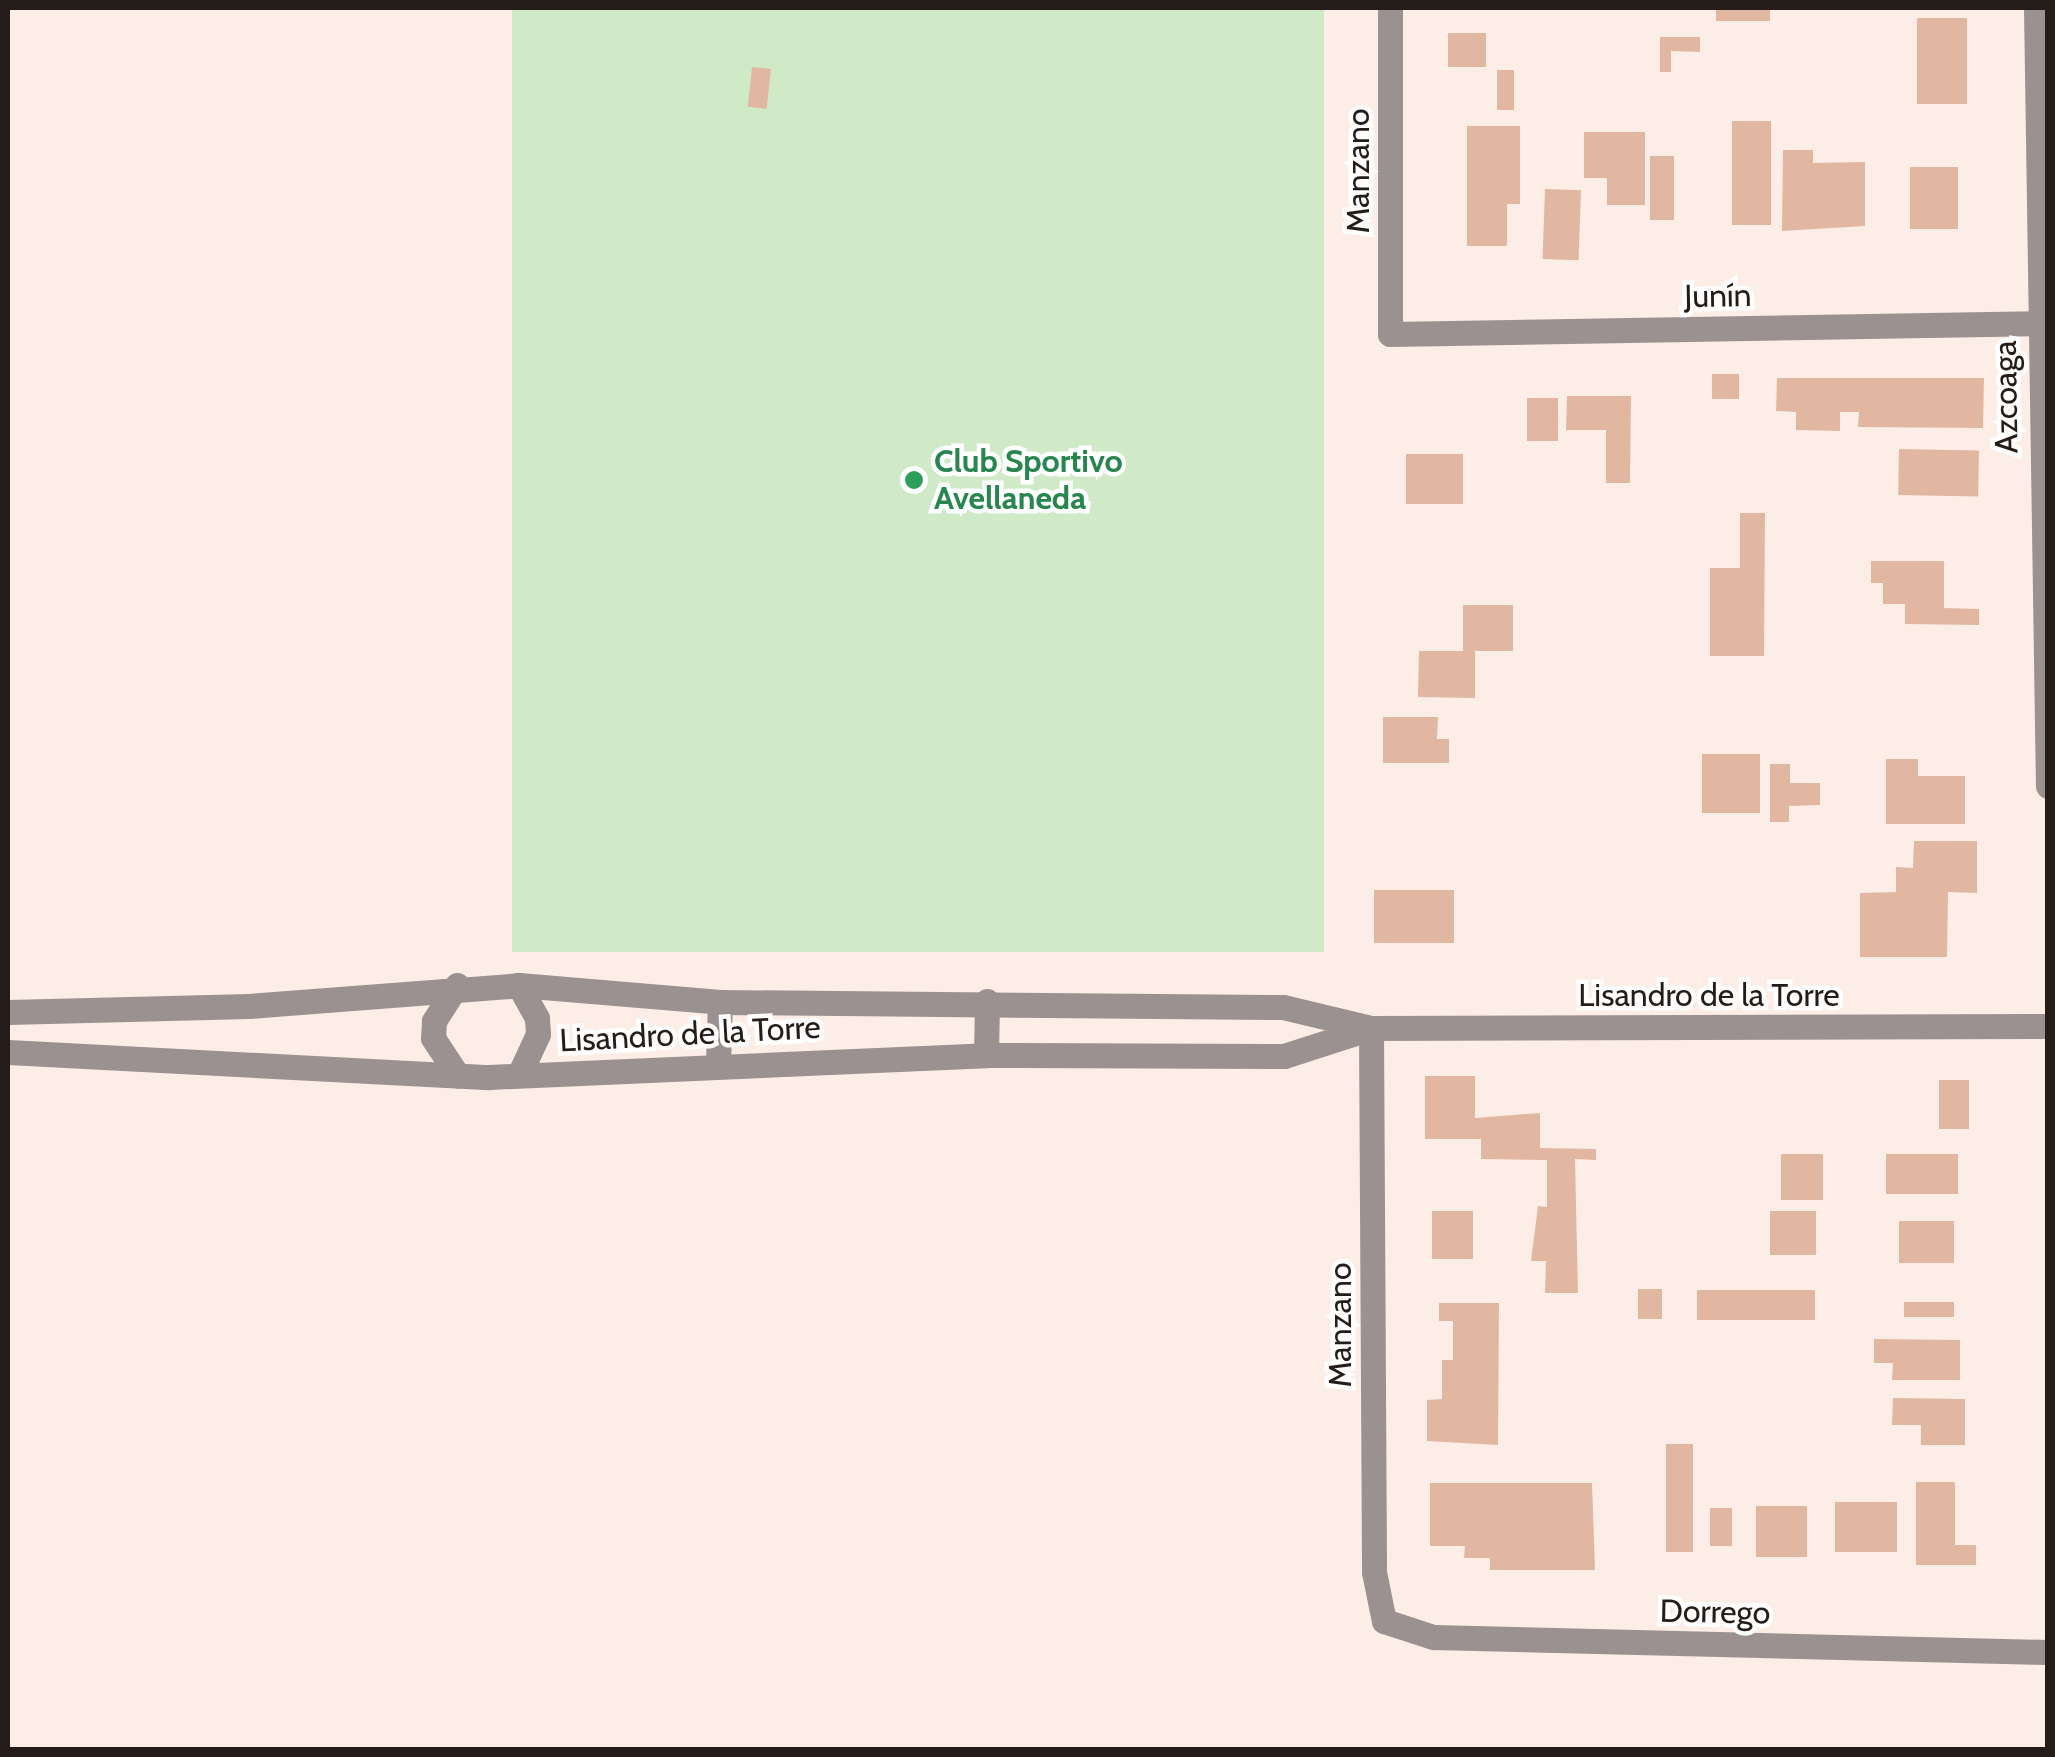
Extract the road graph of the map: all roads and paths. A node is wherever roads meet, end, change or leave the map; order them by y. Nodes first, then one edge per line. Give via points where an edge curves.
1 (1390, 8) edge
2 (2036, 8) edge
3 (2042, 323) edge
4 (1390, 334) joint
5 (2046, 673) edge
6 (2048, 786) edge
7 (519, 984) junction
8 (457, 985) junction
9 (987, 1001) junction
10 (720, 1002) junction
11 (8, 1012) edge
12 (2048, 1026) edge
13 (1371, 1028) junction
14 (8, 1052) edge
15 (986, 1056) junction
16 (718, 1063) junction
17 (519, 1075) junction
18 (458, 1076) junction
19 (1384, 1621) joint
20 (2048, 1652) edge

1 - 4 street, Manzano
2 - 3 street, Azcoaga
3 - 4 street, Junín
3 - 5 street, Azcoaga
5 - 6 street, Azcoaga
7 - 8 street, Lisandro de la Torre
7 - 10 street, Lisandro de la Torre
7 - 17 street via 538,1018 538,1034
8 - 11 street, Lisandro de la Torre via 248,1006
8 - 18 street via 434,1021 433,1038
9 - 10 street, Lisandro de la Torre
9 - 13 street, Lisandro de la Torre via 1284,1006
9 - 15 street
10 - 16 street
12 - 13 street, Lisandro de la Torre
13 - 15 street, Lisandro de la Torre via 1284,1056
13 - 19 street, Manzano via 1374,1572
14 - 18 street, Lisandro de la Torre
15 - 16 street, Lisandro de la Torre
16 - 17 street, Lisandro de la Torre
17 - 18 street, Lisandro de la Torre
19 - 20 street, Dorrego via 1434,1637

